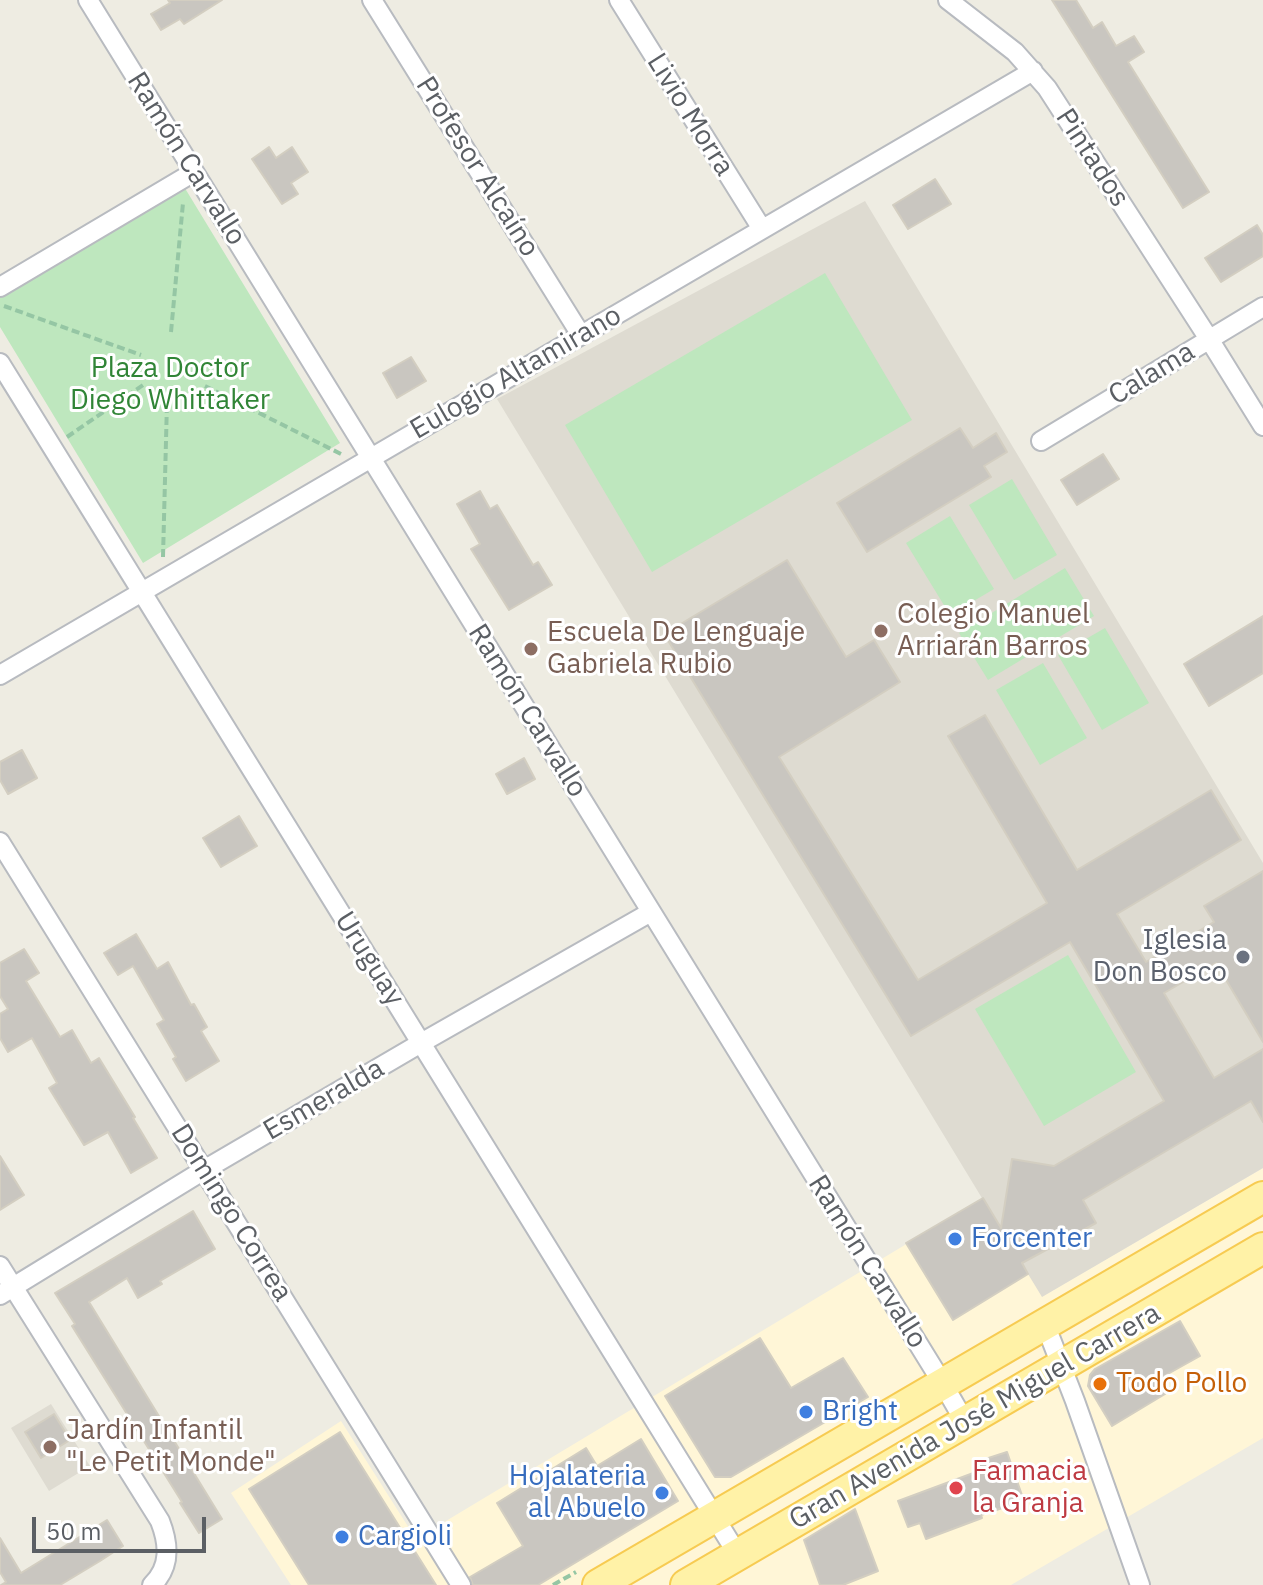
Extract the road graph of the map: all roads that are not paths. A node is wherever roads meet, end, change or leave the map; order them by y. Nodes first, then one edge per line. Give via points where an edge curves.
1 (88, 0) edge
2 (372, 0) edge
3 (619, 0) edge
4 (948, 0) edge
5 (1033, 71) junction
6 (190, 174) junction
7 (762, 229) junction
8 (0, 287) edge
9 (1263, 307) edge
10 (581, 335) junction
11 (1209, 339) junction
12 (0, 363) edge
13 (1263, 426) edge
14 (1041, 441) dead end
15 (366, 461) junction
16 (142, 592) junction
17 (0, 675) edge
18 (0, 842) edge
19 (651, 912) junction
20 (421, 1043) junction
21 (204, 1170) junction
22 (1263, 1197) edge
23 (1263, 1248) edge
24 (0, 1266) edge
25 (6, 1291) edge
26 (1045, 1324) junction
27 (1062, 1366) junction
28 (943, 1384) junction
29 (965, 1422) junction
30 (715, 1517) junction
31 (738, 1555) junction
32 (152, 1585) edge
33 (461, 1585) edge
34 (598, 1585) edge
35 (686, 1585) edge
36 (1140, 1585) edge

1 - 6 street, Ramón Carvallo
2 - 10 street, Profesor Alcaíno
3 - 7 street, Livio Morra
4 - 5 street, Pintados
5 - 7 street, Eulogio Altamirano
5 - 11 street, Pintados
6 - 8 street
6 - 15 street, Ramón Carvallo
7 - 10 street, Eulogio Altamirano
9 - 11 street, Calama
10 - 15 street, Eulogio Altamirano
11 - 13 street, Pintados
11 - 14 street, Calama
12 - 16 street, Uruguay
15 - 16 street, Eulogio Altamirano
15 - 19 street, Ramón Carvallo
16 - 17 street, Eulogio Altamirano
16 - 20 street, Uruguay
18 - 21 street, Domingo Correa
19 - 20 street, Esmeralda
19 - 28 street, Ramón Carvallo
20 - 21 street, Esmeralda
20 - 30 street, Uruguay
21 - 25 street, Esmeralda
21 - 33 street, Domingo Correa
22 - 26 main road, Gran Avenida José Miguel Carrera
23 - 27 main road, Gran Avenida José Miguel Carrera
24 - 25 street
25 - 32 street via 160,1521 166,1560
26 - 27 street
26 - 28 main road, Gran Avenida José Miguel Carrera
27 - 29 main road, Gran Avenida José Miguel Carrera
27 - 36 street
28 - 29 street, Ramón Carvallo
28 - 30 main road, Gran Avenida José Miguel Carrera
29 - 31 main road, Gran Avenida José Miguel Carrera
30 - 31 street, Uruguay
30 - 34 main road, Gran Avenida José Miguel Carrera
31 - 35 main road, Gran Avenida José Miguel Carrera

